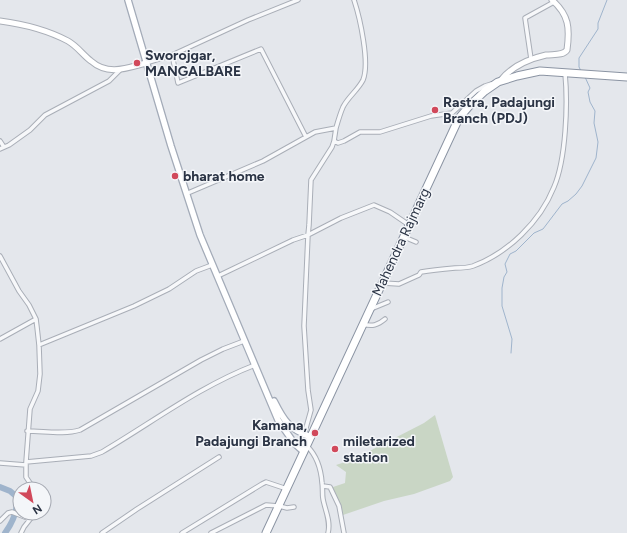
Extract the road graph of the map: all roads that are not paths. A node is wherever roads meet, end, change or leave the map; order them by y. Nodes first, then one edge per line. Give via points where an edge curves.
1 (129, 0) edge
2 (298, 0) edge
3 (354, 0) edge
4 (553, 1) edge
5 (0, 21) edge
6 (172, 55) junction
7 (531, 59) junction
8 (148, 63) junction
9 (120, 70) junction
10 (567, 73) junction
11 (627, 77) edge
12 (498, 82) junction
13 (336, 128) junction
14 (306, 137) junction
15 (0, 141) edge
16 (334, 141) junction
17 (2, 148) edge
18 (188, 193) junction
19 (409, 225) junction
20 (308, 235) junction
21 (404, 237) junction
22 (416, 242) dead end
23 (0, 256) edge
24 (212, 265) junction
25 (220, 275) junction
26 (383, 283) junction
27 (388, 302) dead end
28 (370, 310) junction
29 (36, 319) junction
30 (385, 320) dead end
31 (363, 324) junction
32 (0, 339) edge
33 (244, 341) junction
34 (40, 345) junction
35 (255, 365) junction
36 (27, 431) junction
37 (308, 436) junction
38 (306, 449) junction
39 (219, 457) dead end
40 (0, 463) edge
41 (26, 463) junction
42 (29, 481) edge
43 (323, 486) junction
44 (287, 489) junction
45 (279, 506) junction
46 (294, 507) dead end
47 (12, 512) edge
48 (0, 521) edge
49 (28, 521) edge
50 (21, 533) edge
51 (102, 533) edge
52 (182, 533) edge
53 (212, 533) edge
54 (266, 533) edge
55 (328, 533) edge
56 (344, 533) edge

1 - 8 main road
2 - 6 street
3 - 13 street via 363,45 364,78 343,107
4 - 7 street via 525,18
4 - 7 street via 566,16 567,50
5 - 9 street via 50,33 68,41 98,66
6 - 8 street
6 - 14 street via 178,83 261,49
7 - 12 street via 514,68
8 - 9 street
8 - 18 main road
8 - 24 main road via 186,194
9 - 17 street via 109,81 45,115 30,130
10 - 11 highway, Mahendra Rajmarg
10 - 12 highway, Mahendra Rajmarg via 540,71
10 - 26 street via 564,138 557,177 543,208 530,226 503,250 471,267 422,272 399,284
12 - 16 street via 476,92 452,113 431,116 380,132 360,132 338,143
12 - 19 highway, Mahendra Rajmarg via 485,91 459,118
13 - 14 street via 315,132
13 - 16 street
14 - 18 street via 263,161
15 - 17 street
16 - 20 street via 311,180
18 - 25 main road
19 - 20 street via 374,205 340,218
19 - 21 highway, Mahendra Rajmarg
20 - 25 street
20 - 37 street via 304,326 311,410
21 - 22 street
21 - 26 highway, Mahendra Rajmarg
23 - 29 street
24 - 33 main road
24 - 34 street via 196,271 169,289 134,306
25 - 37 main road via 282,418 294,430
26 - 28 highway, Mahendra Rajmarg
27 - 28 street
28 - 31 highway, Mahendra Rajmarg
29 - 32 street
29 - 34 street
30 - 31 street via 370,326
31 - 37 highway, Mahendra Rajmarg
33 - 35 main road
33 - 36 street via 201,360 80,430
34 - 36 street via 38,391 30,409
35 - 38 main road via 278,420 294,443
35 - 41 street via 202,390 102,452 91,456
36 - 41 street
37 - 38 highway, Mahendra Rajmarg
38 - 43 street via 316,456
38 - 44 highway, Mahendra Rajmarg
39 - 51 street
40 - 41 street
41 - 42 street via 26,477
43 - 55 street via 328,514
43 - 56 street via 330,487 339,506
44 - 45 highway, Mahendra Rajmarg
44 - 52 street via 266,482
45 - 46 street
45 - 53 street via 266,505
45 - 54 highway, Mahendra Rajmarg
47 - 48 street
49 - 50 street

